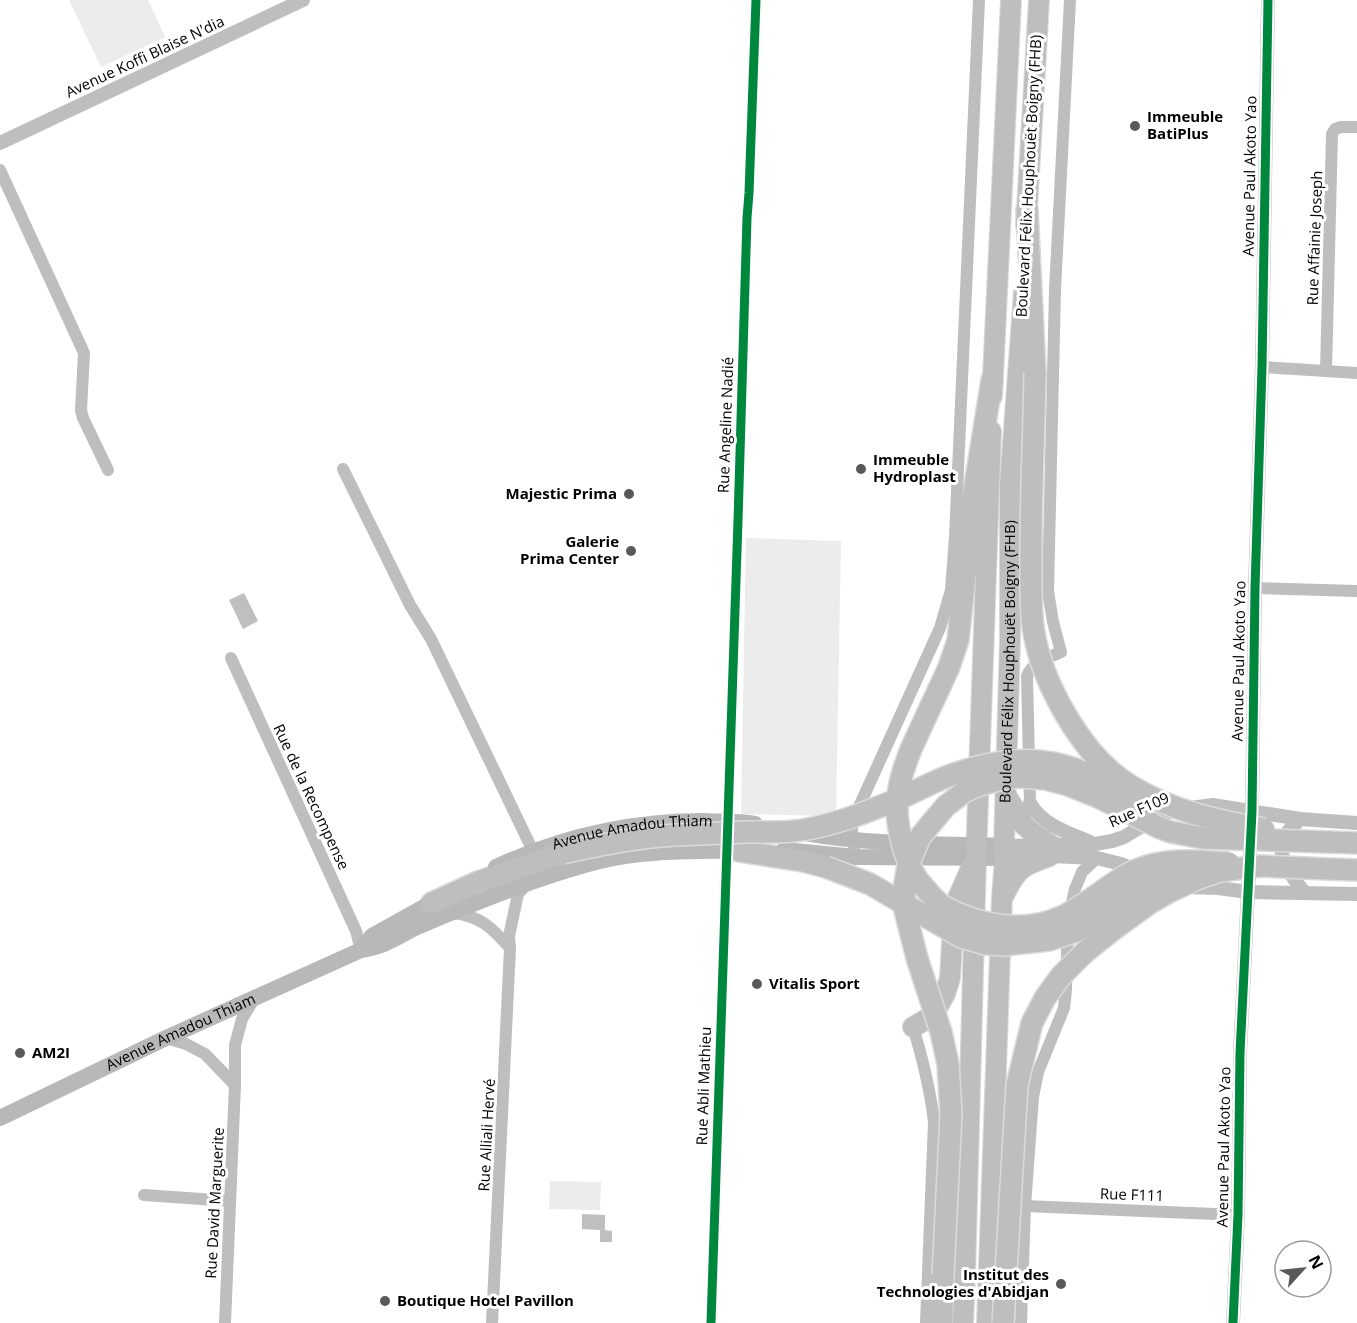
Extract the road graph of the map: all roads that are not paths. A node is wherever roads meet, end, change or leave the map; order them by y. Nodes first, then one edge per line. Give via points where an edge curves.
1 (303, 0) edge
2 (756, 0) edge
3 (979, 0) edge
4 (1011, 0) edge
5 (1038, 0) edge
6 (1070, 0) edge
7 (1268, 0) edge
8 (1357, 127) edge
9 (0, 143) edge
10 (0, 170) edge
11 (1027, 210) junction
12 (1262, 367) junction
13 (1326, 371) junction
14 (1357, 372) edge
15 (992, 380) junction
16 (343, 469) dead end
17 (108, 470) dead end
18 (1255, 588) junction
19 (1357, 591) edge
20 (231, 658) dead end
21 (1006, 795) junction
22 (1213, 805) junction
23 (1026, 811) junction
24 (1252, 811) junction
25 (1300, 819) junction
26 (728, 822) junction
27 (1357, 823) edge
28 (1203, 838) junction
29 (1329, 842) junction
30 (1357, 843) edge
31 (855, 849) junction
32 (733, 850) junction
33 (1050, 850) junction
34 (533, 851) junction
35 (1096, 851) junction
36 (976, 852) junction
37 (1005, 852) junction
38 (1206, 861) junction
39 (1328, 869) junction
40 (1357, 870) edge
41 (528, 883) junction
42 (1218, 888) junction
43 (1248, 892) junction
44 (1304, 892) junction
45 (1357, 894) edge
46 (1002, 897) junction
47 (432, 903) junction
48 (453, 913) junction
49 (510, 948) junction
50 (361, 950) junction
51 (254, 999) junction
52 (913, 1027) joint
53 (166, 1038) junction
54 (235, 1084) junction
55 (0, 1118) edge
56 (144, 1195) dead end
57 (230, 1201) junction
58 (1025, 1206) junction
59 (1238, 1215) junction
60 (225, 1323) edge
61 (492, 1323) edge
62 (711, 1323) edge
63 (926, 1323) edge
64 (942, 1323) edge
65 (963, 1323) edge
66 (987, 1323) edge
67 (1003, 1323) edge
68 (1021, 1323) edge
69 (1233, 1323) edge

1 - 9 street, Avenue Koffi Blaise N'dia
2 - 26 street, Rue Angeline Nadié
3 - 31 street via 951,590 940,628 853,820
4 - 15 highway, Boulevard Félix Houphouët Boigny (FHB)
5 - 11 highway, Boulevard Félix Houphouët Boigny (FHB)
6 - 23 street via 1055,290 1048,591 1061,652 1036,664 1026,676
7 - 12 street, Avenue Paul Akoto Yao
8 - 13 street, Rue Affainie Joseph via 1341,127 1332,134
10 - 17 street via 84,353 81,410
11 - 21 highway, Boulevard Félix Houphouët Boigny (FHB) via 1010,483
11 - 29 highway, bridge via 1035,373 1031,602 1038,652 1052,687 1087,746 1129,785 1193,814
12 - 13 street
12 - 18 street, Avenue Paul Akoto Yao
13 - 14 street
15 - 36 highway, Boulevard Félix Houphouët Boigny (FHB)
15 - 38 highway, bridge via 974,492 958,640 898,789 900,834 913,873 944,907 979,922 1022,927 1063,916 1135,871 1176,861
16 - 34 street via 410,605 431,639
18 - 19 street
18 - 24 street, Avenue Paul Akoto Yao
20 - 50 street, Rue de la Recompense via 356,931
21 - 23 highway
21 - 37 highway, Boulevard Félix Houphouët Boigny (FHB)
22 - 24 street, Rue F109
22 - 35 street, Rue F109 via 1162,814
22 - 42 street via 1230,829 1232,853
23 - 33 highway via 1024,825
23 - 35 street
23 - 37 street
24 - 25 street, Rue F109
24 - 43 street, Avenue Paul Akoto Yao
25 - 27 street, Rue F109
25 - 44 street via 1281,847 1283,861
26 - 31 main road, Avenue Amadou Thiam via 748,823
26 - 32 street, Rue Angeline Nadié
26 - 34 main road, Avenue Amadou Thiam via 681,821 600,831
28 - 29 highway, bridge
28 - 47 highway, bridge via 1157,817 1098,779 1067,766 1011,760 946,776 836,822 779,832 623,840 563,853 478,882
28 - 64 highway, bridge via 1160,828 1068,785 1020,777 989,782 964,792 946,806 920,837 908,866 905,911 941,1032 948,1064 951,1114
29 - 30 highway
31 - 32 main road, Avenue Amadou Thiam
31 - 36 main road, Avenue Amadou Thiam
32 - 38 highway, bridge via 826,867 870,884 961,937 1005,945 1049,940 1077,931 1142,887
32 - 41 main road, Avenue Amadou Thiam via 678,851 601,861
32 - 62 street, Rue Abli Mathieu
33 - 35 street
33 - 37 street
33 - 46 highway via 1013,877
34 - 47 main road, Avenue Amadou Thiam
35 - 42 street via 1179,887
35 - 58 street via 1075,889 1068,919 1064,1008 1032,1097
36 - 37 main road, Avenue Amadou Thiam
36 - 52 highway via 954,907 950,978 945,994 936,1010
36 - 65 highway, Boulevard Félix Houphouët Boigny (FHB)
37 - 46 highway, Boulevard Félix Houphouët Boigny (FHB)
38 - 39 highway, bridge
39 - 40 highway
39 - 67 highway, bridge via 1260,866 1198,878 1150,903 1114,929 1055,983 1032,1023 1017,1085
41 - 48 main road, Avenue Amadou Thiam
41 - 49 street, Rue Alliali Hervé via 515,903
42 - 43 street
43 - 44 street
43 - 59 street, Avenue Paul Akoto Yao via 1240,1053
44 - 45 street
46 - 66 highway, Boulevard Félix Houphouët Boigny (FHB)
47 - 50 main road, Avenue Amadou Thiam via 372,936
48 - 49 street via 479,920
48 - 50 main road, Avenue Amadou Thiam via 376,948
49 - 61 street, Rue Alliali Hervé
50 - 51 main road, Avenue Amadou Thiam
51 - 53 main road, Avenue Amadou Thiam
51 - 54 street, Rue David Marguerite via 242,1019 235,1045
52 - 63 street via 926,1069 934,1122
53 - 54 street via 205,1054
53 - 55 main road, Avenue Amadou Thiam
54 - 57 street, Rue David Marguerite
56 - 57 street
57 - 60 street, Rue David Marguerite
58 - 59 street, Rue F111
58 - 68 street
59 - 69 street, Avenue Paul Akoto Yao

